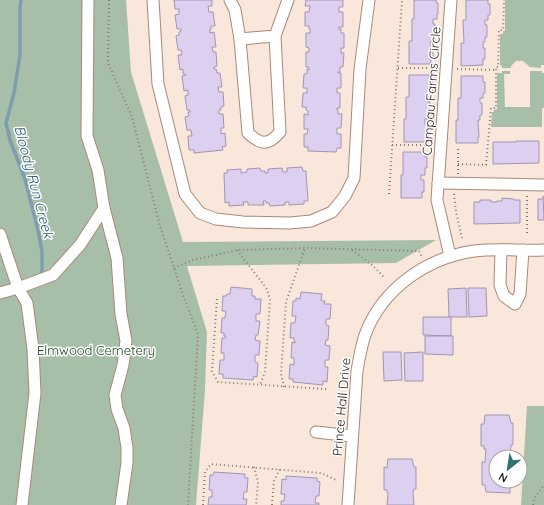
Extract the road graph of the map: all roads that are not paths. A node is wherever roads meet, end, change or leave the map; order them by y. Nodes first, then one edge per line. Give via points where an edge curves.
1 (88, 0) edge
2 (153, 0) edge
3 (230, 0) edge
4 (288, 0) edge
5 (368, 0) edge
6 (452, 0) edge
7 (275, 36) junction
8 (240, 39) junction
9 (438, 183) junction
10 (544, 185) edge
11 (104, 208) junction
12 (0, 234) edge
13 (502, 250) junction
14 (523, 250) junction
15 (544, 250) edge
16 (450, 256) junction
17 (18, 288) junction
18 (0, 294) edge
19 (316, 432) dead end
20 (352, 436) junction
21 (22, 505) edge
22 (121, 505) edge
23 (348, 505) edge

1 - 11 street via 87,136 98,170
2 - 5 street via 158,84 185,194 200,213 216,219 290,223 311,221 332,212 345,196 354,178 360,69
3 - 8 street via 235,10
4 - 7 street
6 - 9 street, Campau Farms Circle
7 - 8 street
7 - 8 street via 280,132 275,138 262,143 248,133
9 - 10 street
9 - 16 street, Campau Farms Circle via 437,200
11 - 17 street via 80,245 53,275
11 - 22 street via 117,258 126,342 115,395 127,448
12 - 17 street
13 - 14 street, Prince Hall Drive
13 - 14 street via 500,285 504,296 515,304 520,294
13 - 16 street, Prince Hall Drive via 475,251
14 - 15 street, Prince Hall Drive
16 - 20 street, Prince Hall Drive via 426,267 402,283 384,302 373,319 360,350
17 - 18 street
17 - 21 street via 27,303 35,393
19 - 20 street
20 - 23 street, Prince Hall Drive

